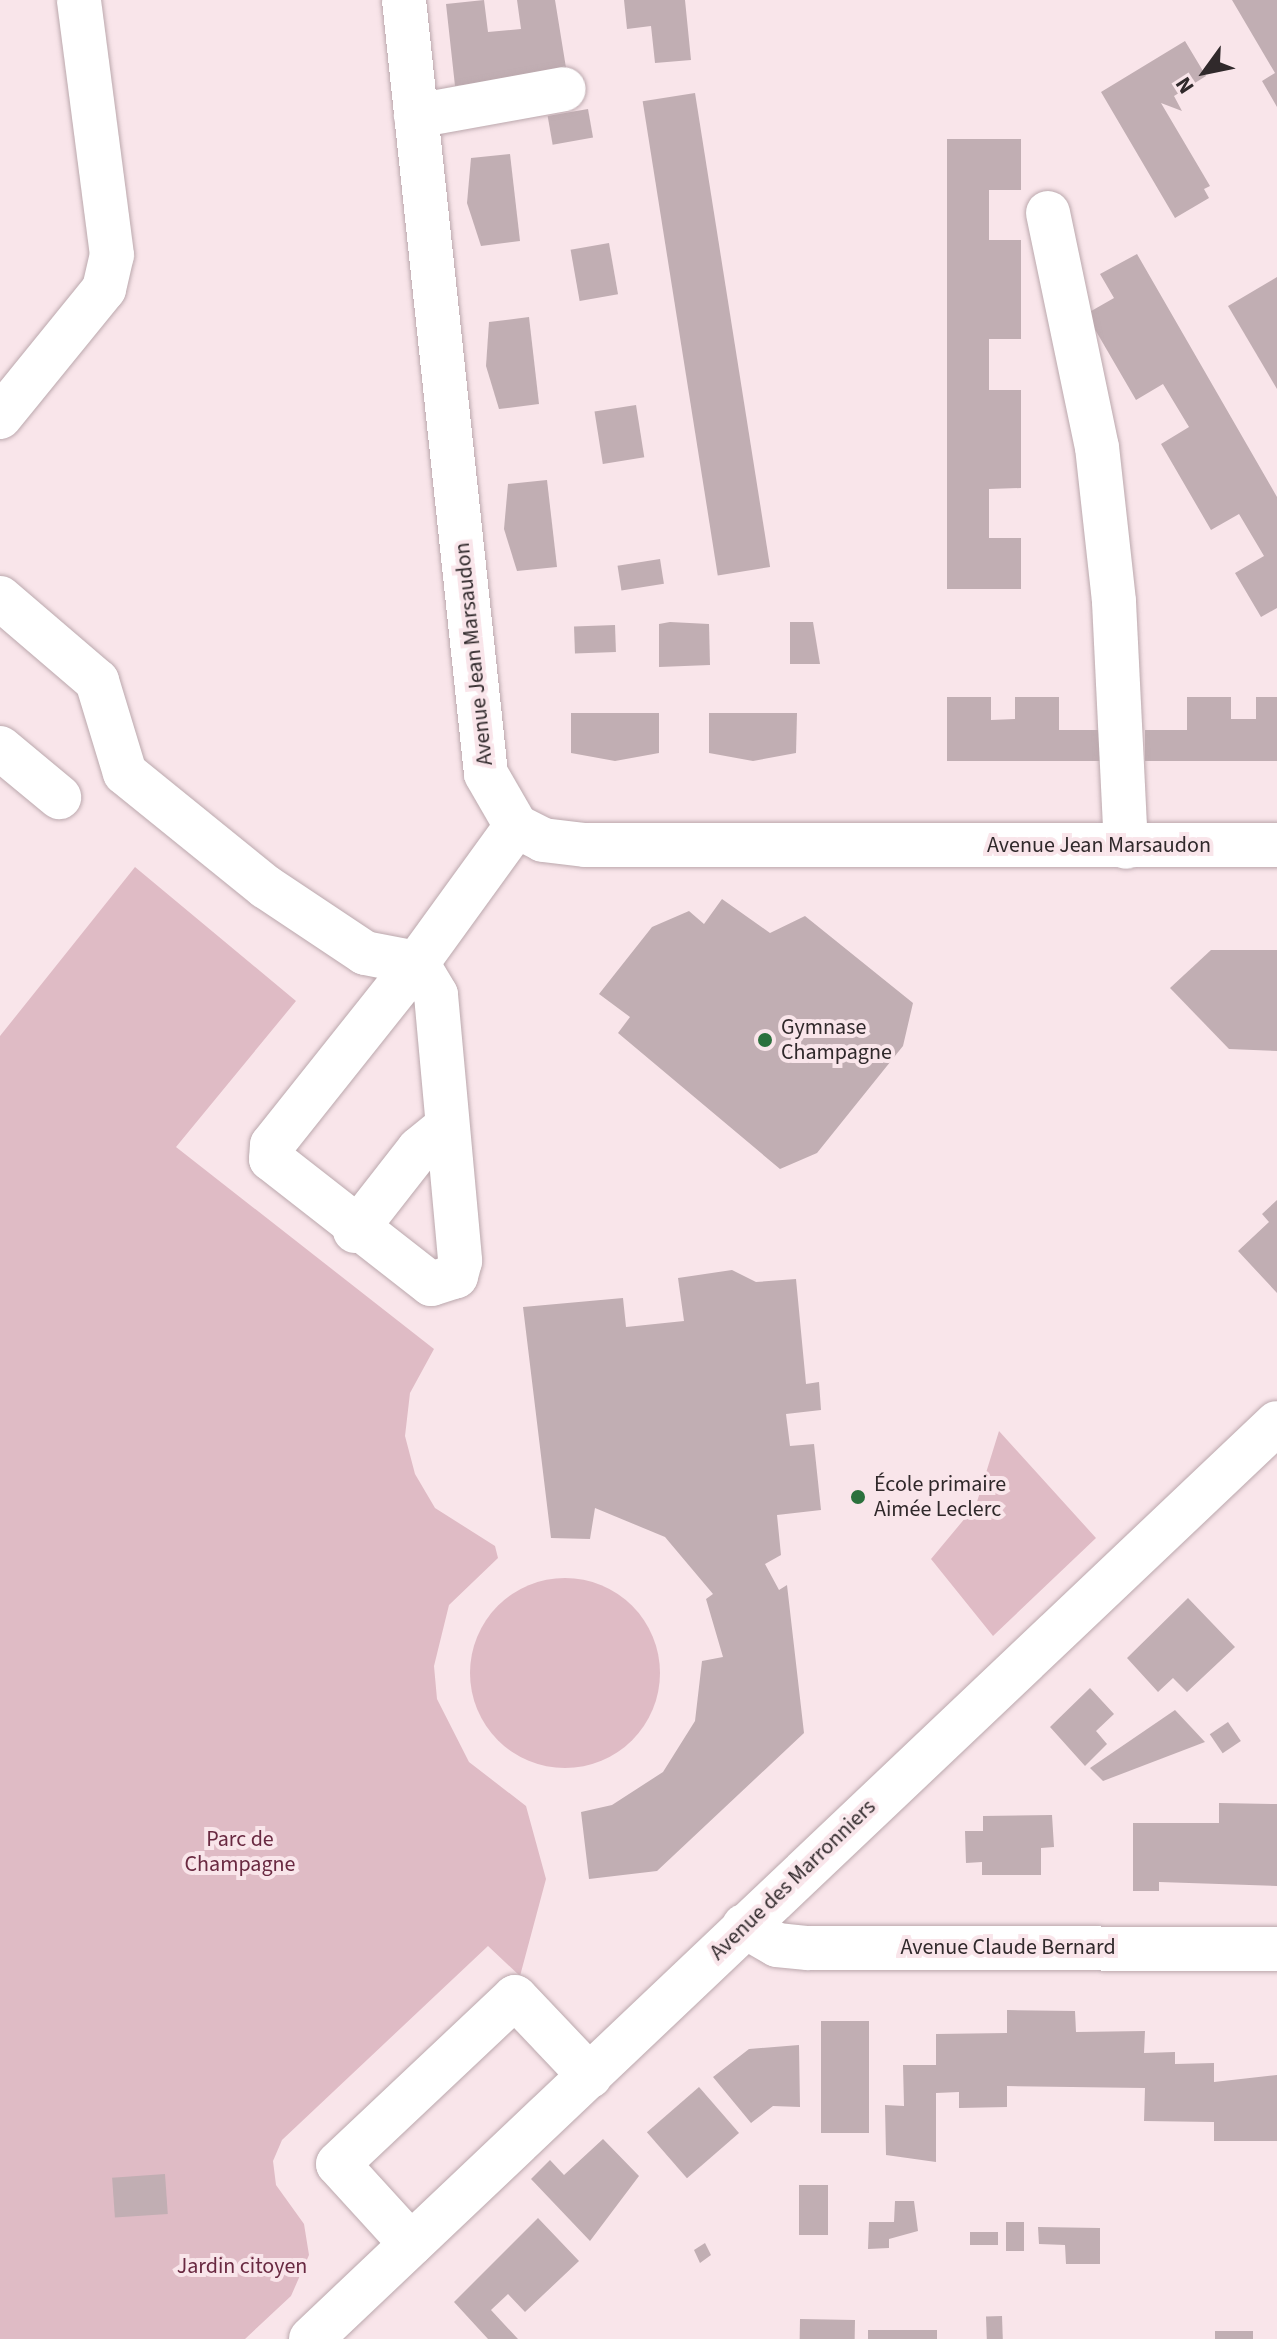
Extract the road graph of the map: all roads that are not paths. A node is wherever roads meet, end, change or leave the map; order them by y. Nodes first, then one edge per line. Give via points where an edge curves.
1 (79, 0) edge
2 (404, 0) edge
3 (564, 89) dead end
4 (416, 116) junction
5 (1048, 213) dead end
6 (0, 417) edge
7 (0, 598) edge
8 (0, 748) edge
9 (59, 797) dead end
10 (516, 826) junction
11 (1277, 845) edge
12 (1126, 847) junction
13 (417, 963) junction
14 (447, 1126) junction
15 (355, 1231) junction
16 (1277, 1423) edge
17 (744, 1926) junction
18 (1277, 1949) edge
19 (590, 2076) junction
20 (411, 2244) junction
21 (311, 2339) edge

1 - 6 street via 112,255 104,289
2 - 4 street, Avenue Jean Marsaudon
3 - 4 street
4 - 10 street, Avenue Jean Marsaudon via 486,774
5 - 12 street via 1097,447 1114,602
7 - 13 street via 97,681 125,773 313,923 365,953
8 - 9 street
10 - 12 street, Avenue Jean Marsaudon via 543,840 585,845
10 - 13 street
11 - 12 street, Avenue Jean Marsaudon
13 - 14 street via 436,995
13 - 15 street via 272,1145 271,1159 281,1174
14 - 15 street via 419,1149
14 - 15 street via 456,1276 431,1284 415,1278
16 - 17 street, Avenue des Marronniers
17 - 18 street, Avenue Claude Bernard via 777,1945 808,1948
17 - 19 street, Avenue des Marronniers
19 - 20 street, Avenue des Marronniers
19 - 20 street via 515,1997 338,2164
20 - 21 street, Avenue des Marronniers

